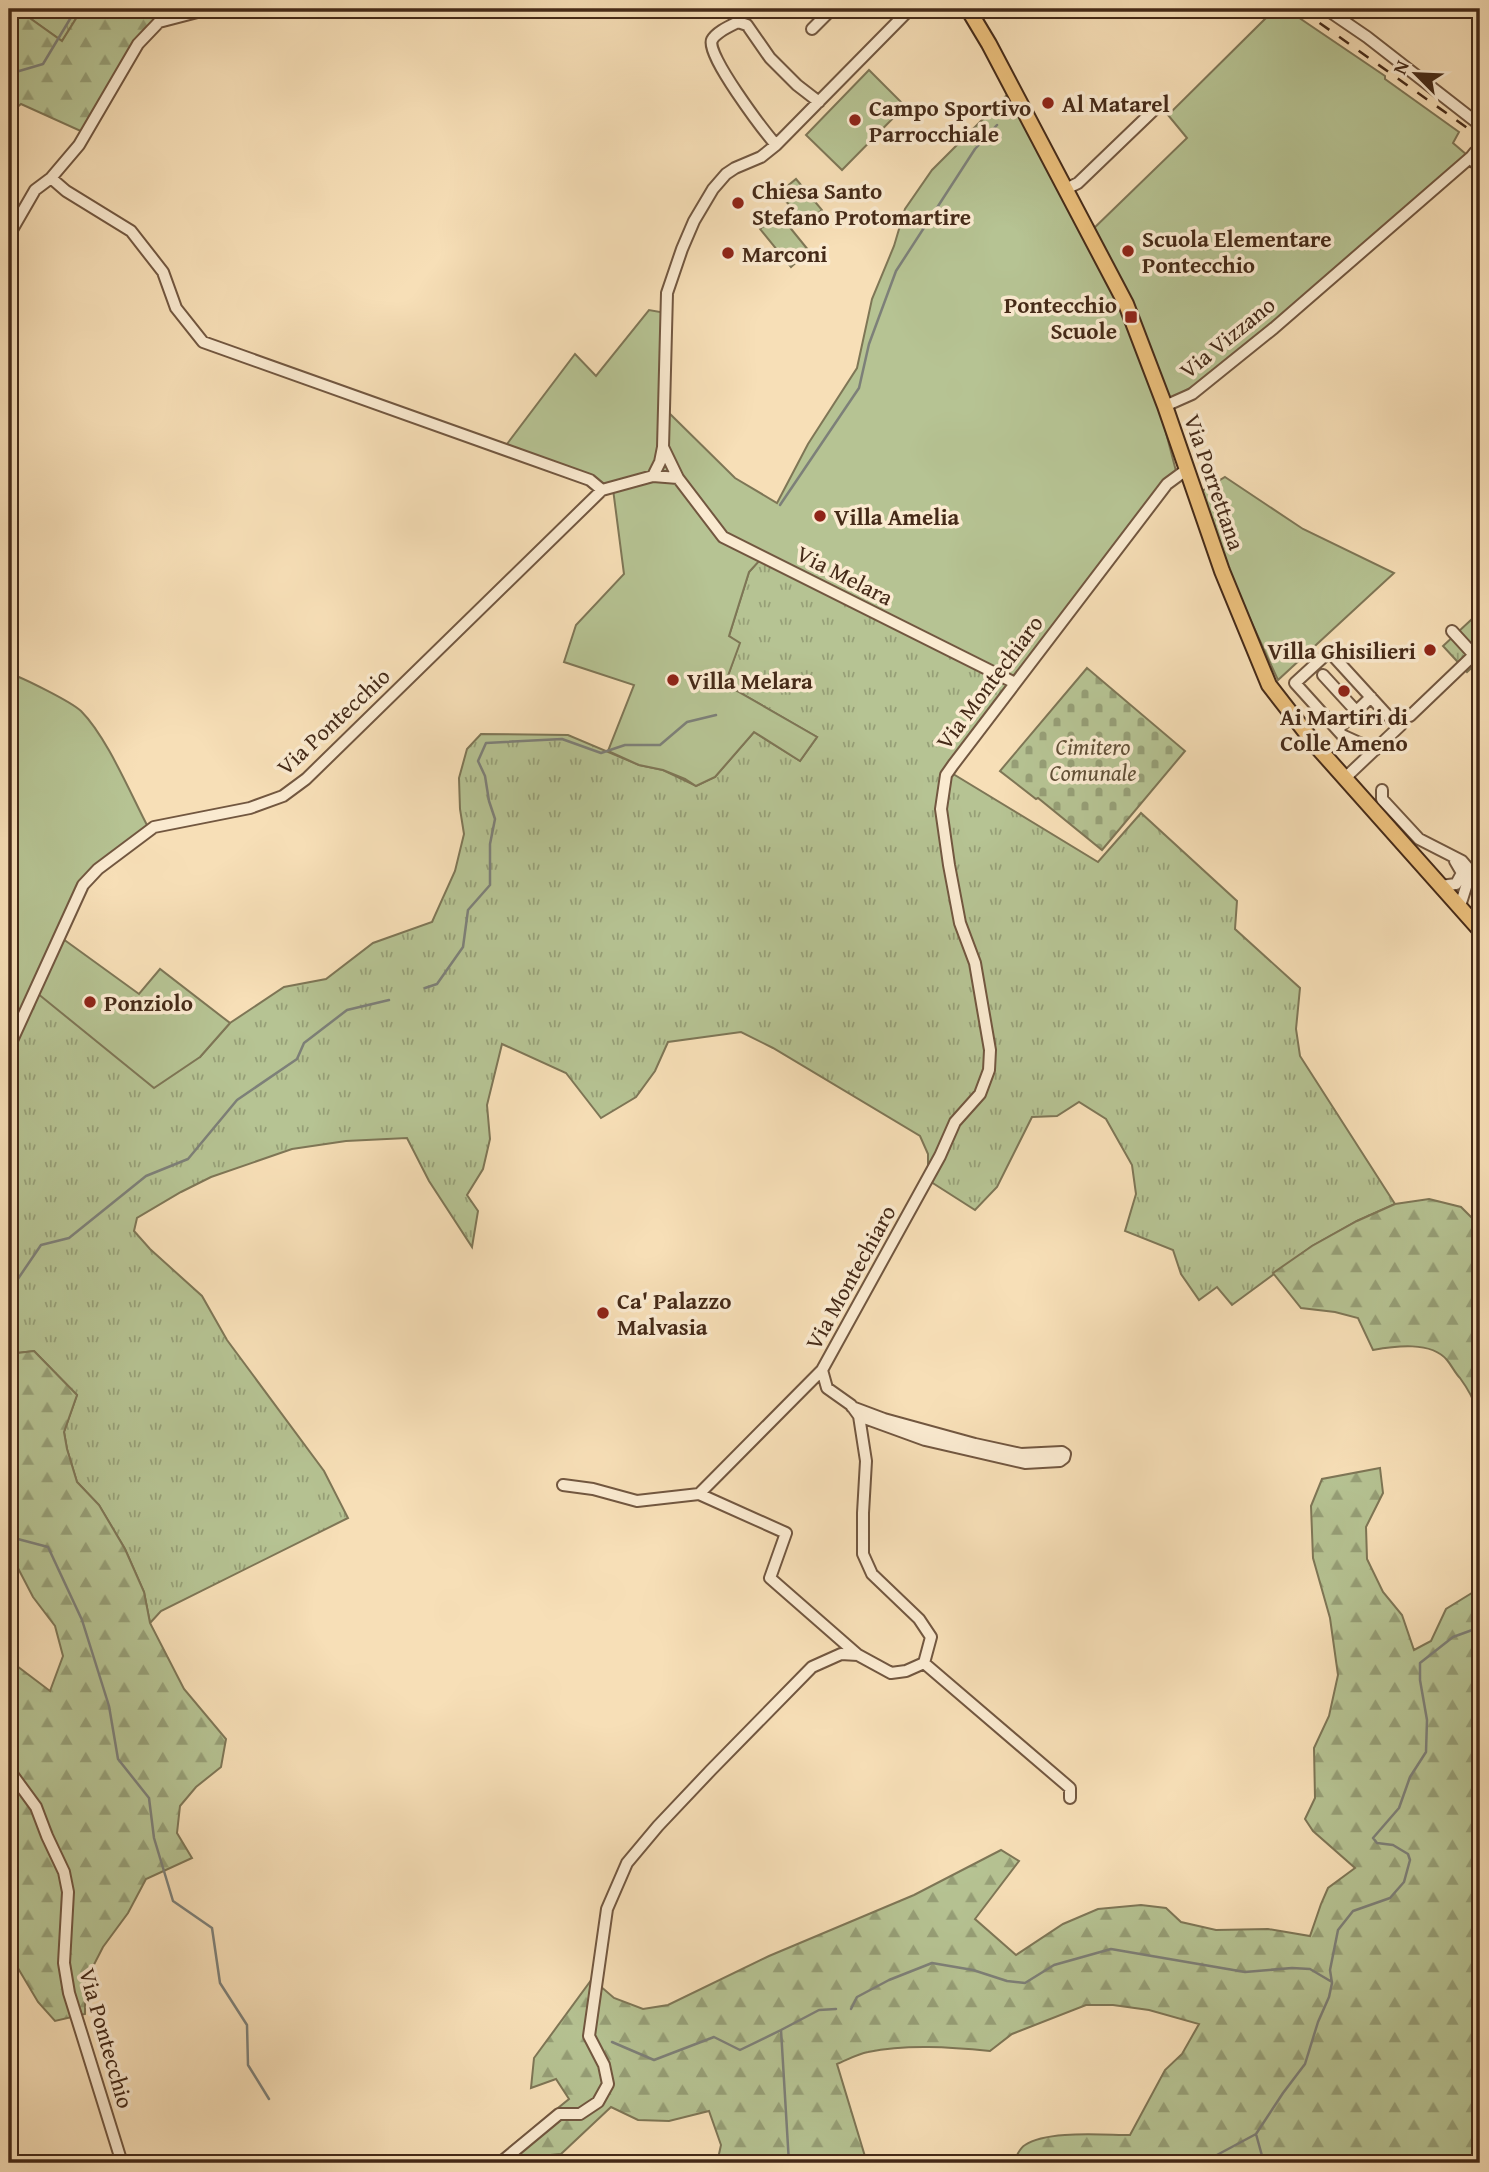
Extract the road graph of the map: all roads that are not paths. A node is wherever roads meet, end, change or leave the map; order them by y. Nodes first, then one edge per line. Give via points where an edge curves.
1 (209, 9) edge
2 (832, 9) edge
3 (968, 9) edge
4 (1326, 9) edge
5 (907, 10) edge
6 (813, 29) dead end
7 (819, 102) junction
8 (1156, 108) dead end
9 (1480, 125) edge
10 (776, 145) junction
11 (1473, 159) edge
12 (51, 178) junction
13 (1066, 189) junction
14 (9, 235) edge
15 (1165, 406) junction
16 (663, 447) junction
17 (1186, 470) junction
18 (653, 476) junction
19 (678, 478) junction
20 (602, 490) junction
21 (1451, 631) dead end
22 (1477, 652) edge
23 (1323, 675) dead end
24 (1015, 682) junction
25 (1371, 697) junction
26 (1356, 711) junction
27 (1403, 723) junction
28 (1338, 729) junction
29 (1375, 750) junction
30 (1345, 778) junction
31 (1382, 790) dead end
32 (1448, 854) junction
33 (1449, 888) junction
34 (1460, 906) junction
35 (1480, 930) edge
36 (9, 1047) edge
37 (822, 1370) junction
38 (855, 1412) junction
39 (563, 1485) dead end
40 (699, 1494) junction
41 (858, 1655) junction
42 (924, 1663) junction
43 (9, 1770) edge
44 (1070, 1798) dead end
45 (122, 2163) edge
46 (500, 2163) edge

1 - 12 street via 159,22 145,36 79,145
2 - 6 street
3 - 13 main road, Via Porrettana
4 - 9 street
5 - 7 street
7 - 10 street
7 - 10 street via 770,58 747,25 738,22 712,39 711,48 734,89
8 - 13 street
10 - 16 street via 726,174 694,221 682,249 667,293
11 - 15 street, Via Vizzano via 1192,394
12 - 14 street via 35,190
12 - 20 street via 131,231 163,272 176,308 203,342 590,480
13 - 15 main road, Via Porrettana via 1126,304
15 - 17 main road, Via Porrettana
16 - 18 street
16 - 19 street, Via Melara
17 - 24 street, Via Montechiaro via 1167,484
17 - 30 main road, Via Porrettana via 1269,685
18 - 19 street, Via Pontecchio
18 - 20 street, Via Pontecchio
19 - 24 street, Via Melara via 723,537
20 - 36 street, Via Pontecchio via 306,779 283,796 250,808 154,827 98,869 83,885
21 - 22 street
22 - 27 street
23 - 26 street
24 - 37 street, Via Montechiaro via 946,775 942,809 960,923 975,963 989,1070 980,1094 955,1122
25 - 26 street
25 - 27 street
25 - 28 street via 1332,653 1295,683
26 - 28 street
27 - 29 street
28 - 29 street
29 - 30 street
30 - 33 main road, Via Porrettana
31 - 32 street via 1382,799 1419,839
32 - 33 street via 1462,873
32 - 34 street via 1462,861 1471,874
33 - 34 main road, Via Porrettana
34 - 35 main road, Via Porrettana
37 - 38 street, Via Montechiaro via 827,1388
37 - 40 street
38 - 38 street via 925,1440 1026,1463 1060,1461 1065,1454 1021,1454
38 - 42 street via 866,1461 863,1554 872,1574 919,1619 931,1637
39 - 40 street via 637,1501
40 - 41 street via 786,1533 770,1578
41 - 42 street via 891,1673
41 - 46 street via 841,1654 813,1667 627,1863 607,1909 589,2036 604,2065 607,2084 598,2102 580,2114 559,2114
42 - 44 street via 1070,1788
43 - 45 street, Via Pontecchio via 36,1807 64,1872 68,1892 64,1963 70,1995

